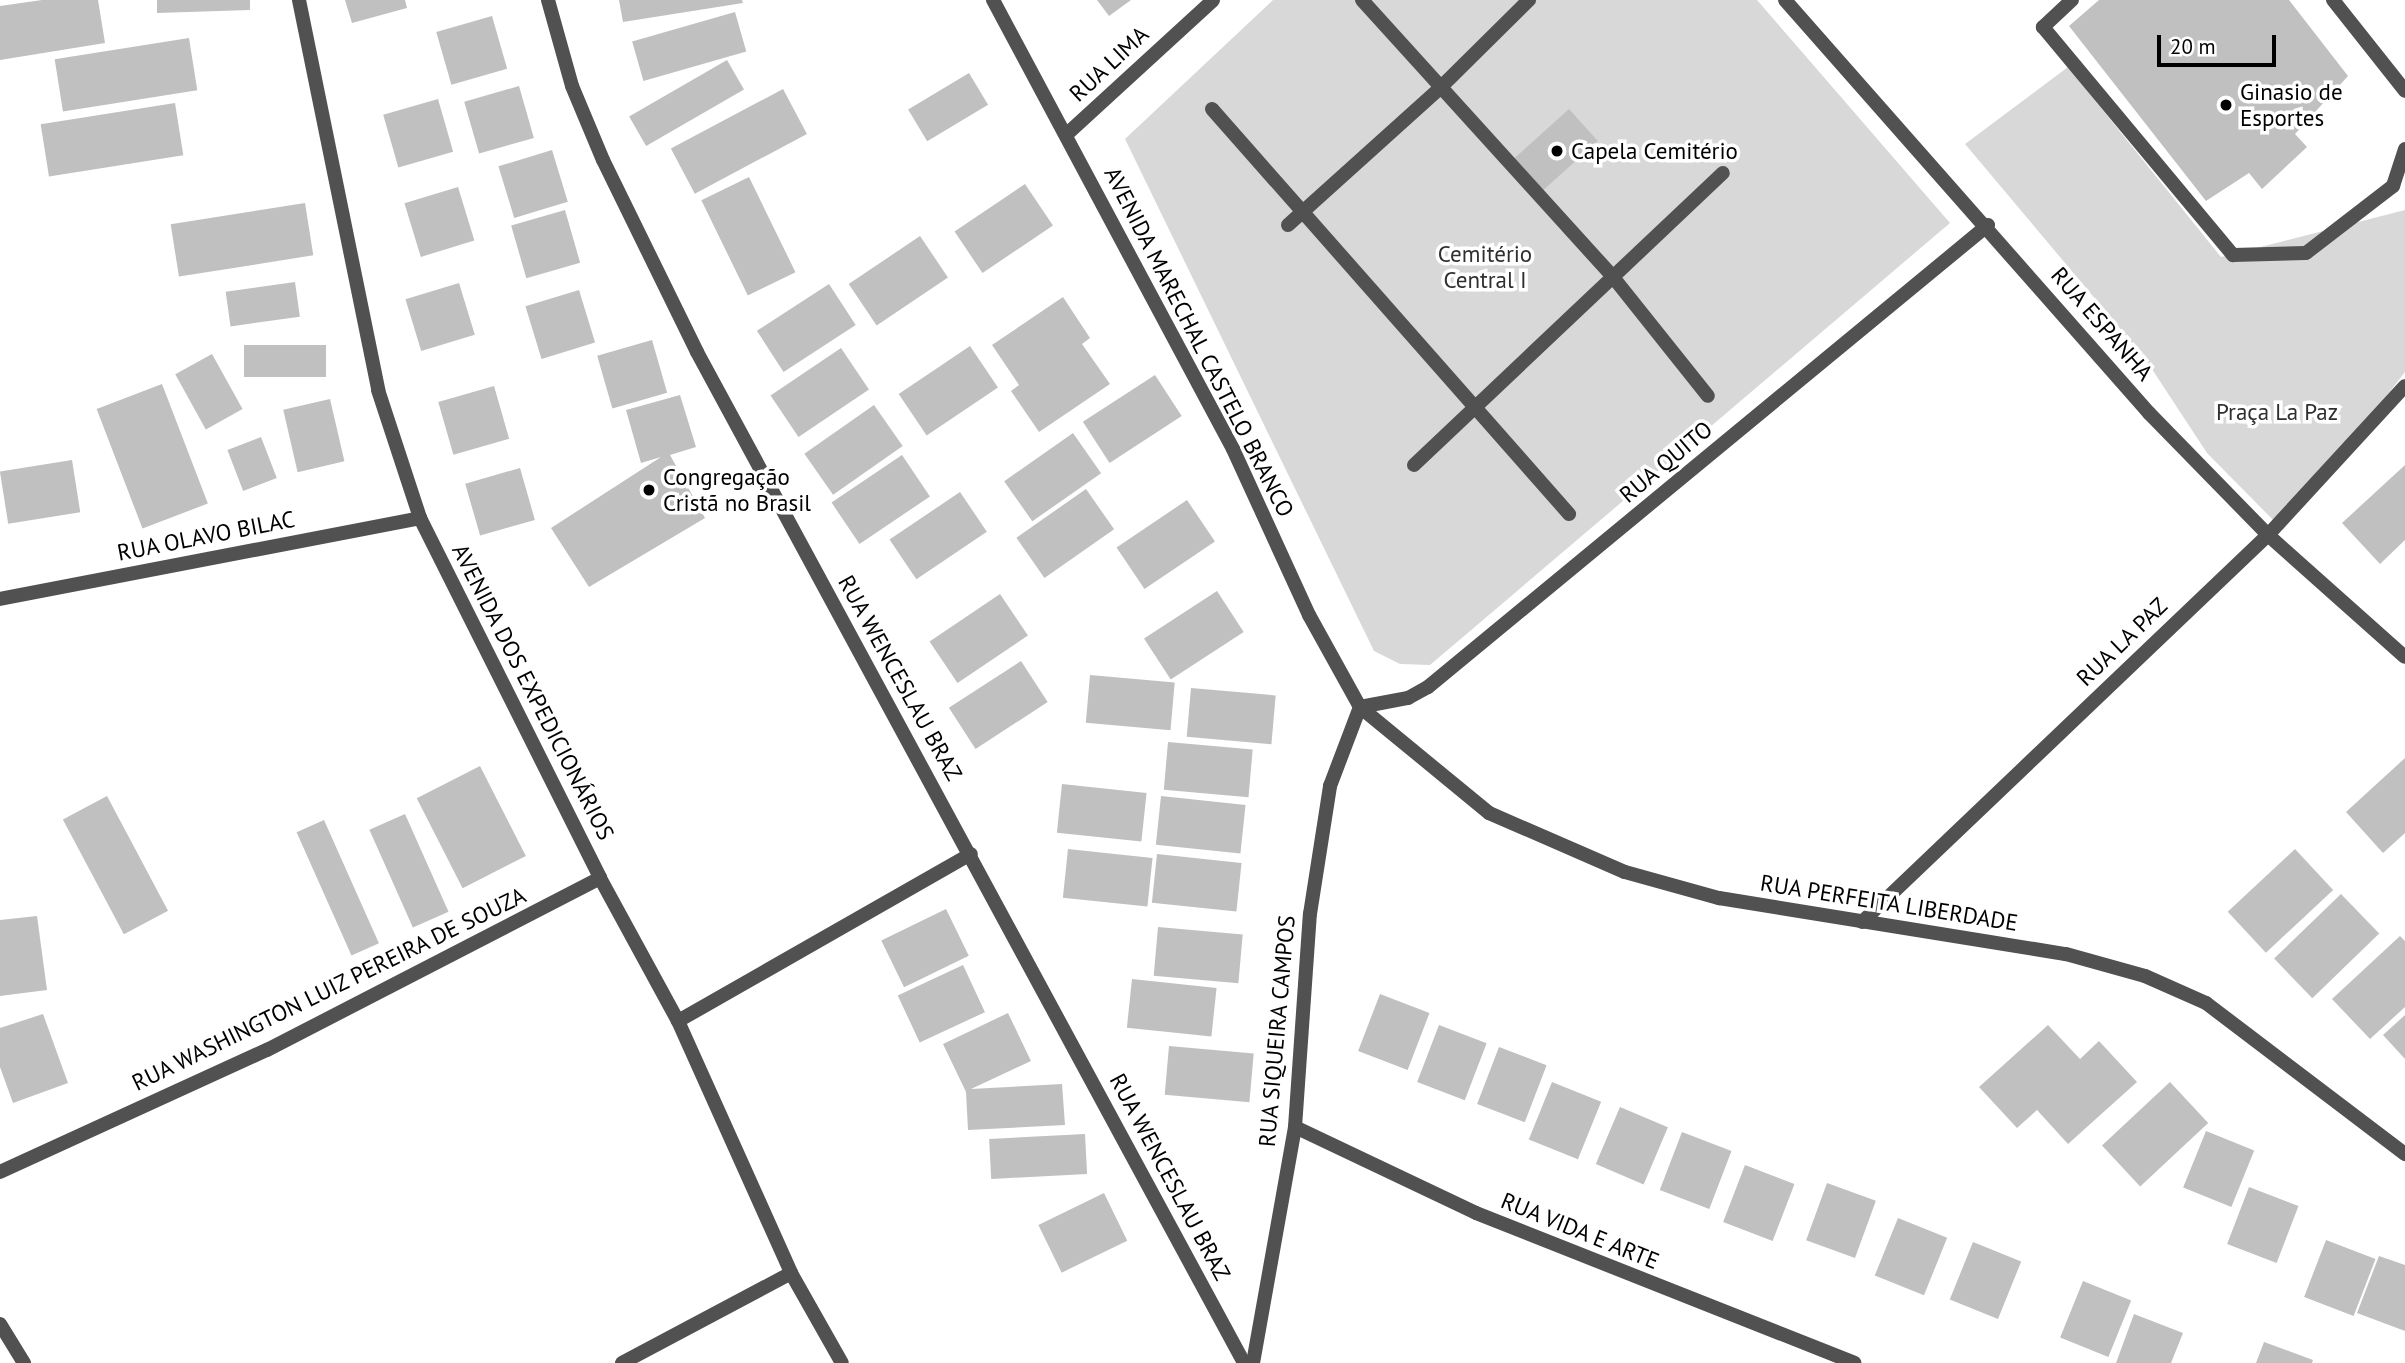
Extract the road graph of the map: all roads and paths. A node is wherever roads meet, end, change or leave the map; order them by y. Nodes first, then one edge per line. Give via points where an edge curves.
1 (299, 0) edge
2 (548, 0) edge
3 (993, 0) edge
4 (1213, 0) edge
5 (1362, 0) edge
6 (1529, 0) edge
7 (1785, 0) edge
8 (2072, 0) edge
9 (2333, 0) edge
10 (1441, 87) junction
11 (2405, 91) edge
12 (1212, 109) dead end
13 (1067, 134) junction
14 (2405, 149) edge
15 (1723, 173) dead end
16 (1303, 212) junction
17 (1288, 225) dead end
18 (1988, 225) junction
19 (1613, 277) junction
20 (2405, 386) edge
21 (1708, 396) dead end
22 (1475, 407) junction
23 (1414, 465) dead end
24 (1569, 514) dead end
25 (420, 519) junction
26 (2268, 535) junction
27 (0, 599) edge
28 (2405, 657) edge
29 (1360, 707) junction
30 (971, 854) junction
31 (600, 878) junction
32 (1862, 922) junction
33 (678, 1021) junction
34 (1294, 1127) junction
35 (2405, 1154) edge
36 (0, 1172) edge
37 (791, 1273) junction
38 (0, 1324) edge
39 (24, 1363) edge
40 (622, 1363) edge
41 (842, 1363) edge
42 (1244, 1363) edge
43 (1253, 1363) edge
44 (1854, 1363) edge

1 - 25 street, AVENIDA DOS EXPEDICIONÁRIOS via 378,390
2 - 30 street, RUA WENCESLAU BRAZ via 572,86 603,160 698,352
3 - 13 street, AVENIDA MARECHAL CASTELO BRANCO via 1026,68
4 - 13 street, RUA LIMA
5 - 10 street
6 - 10 street
7 - 18 street, RUA ESPANHA
8 - 14 street via 2043,27 2233,255 2306,253 2393,186
9 - 11 street
10 - 16 street
10 - 19 street
12 - 16 street
13 - 29 street, AVENIDA MARECHAL CASTELO BRANCO via 1233,449 1309,615
15 - 19 street
16 - 17 street
16 - 22 street
18 - 26 street, RUA ESPANHA via 2149,413
18 - 29 street, RUA QUITO via 1428,687 1408,698
19 - 21 street
19 - 22 street
20 - 26 street, RUA LA PAZ
22 - 23 street
22 - 24 street
25 - 27 street, RUA OLAVO BILAC
25 - 31 street, AVENIDA DOS EXPEDICIONÁRIOS
26 - 28 street, RUA ESPANHA
26 - 32 street, RUA LA PAZ
29 - 32 street, RUA PERFEITA LIBERDADE via 1489,813 1560,845 1625,872 1719,898
29 - 34 street, RUA SIQUEIRA CAMPOS via 1330,786 1314,888
30 - 33 street
30 - 42 street, RUA WENCESLAU BRAZ
31 - 33 street, AVENIDA DOS EXPEDICIONÁRIOS
31 - 36 street, RUA WASHINGTON LUIZ PEREIRA DE SOUZA via 267,1050
32 - 35 street, RUA PERFEITA LIBERDADE via 2066,954 2145,976 2206,1003
33 - 37 street, AVENIDA DOS EXPEDICIONÁRIOS
34 - 43 street, RUA SIQUEIRA CAMPOS
34 - 44 street, RUA VIDA E ARTE via 1476,1213
37 - 40 street
37 - 41 street, AVENIDA DOS EXPEDICIONÁRIOS
38 - 39 street

